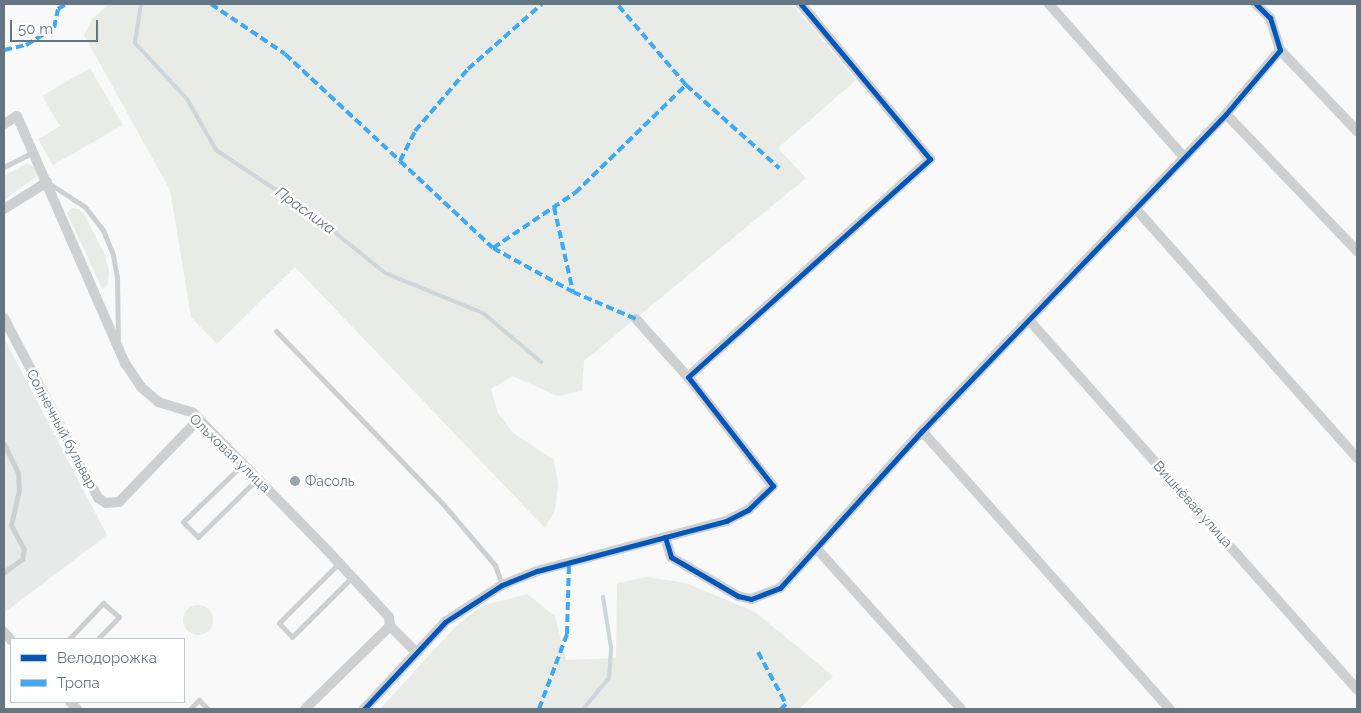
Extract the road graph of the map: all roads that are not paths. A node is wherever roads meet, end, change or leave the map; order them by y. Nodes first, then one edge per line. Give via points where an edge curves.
1 (801, 4) edge
2 (1049, 4) edge
3 (1256, 4) edge
4 (1280, 50) junction
5 (1226, 114) junction
6 (4, 124) edge
7 (1357, 131) edge
8 (33, 151) junction
9 (1185, 158) junction
10 (4, 167) edge
11 (47, 182) junction
12 (4, 209) edge
13 (1136, 209) junction
14 (1357, 251) edge
15 (4, 318) edge
16 (636, 319) dead end
17 (1029, 320) junction
18 (276, 330) dead end
19 (118, 348) junction
20 (688, 377) junction
21 (199, 420) junction
22 (922, 432) junction
23 (4, 444) edge
24 (1357, 458) edge
25 (243, 464) junction
26 (257, 479) junction
27 (665, 537) junction
28 (817, 549) junction
29 (339, 563) junction
30 (4, 572) edge
31 (352, 577) junction
32 (502, 585) junction
33 (390, 626) junction
34 (70, 638) edge
35 (99, 638) edge
36 (417, 653) junction
37 (1357, 689) edge
38 (190, 709) edge
39 (208, 709) edge
40 (305, 709) edge
41 (364, 709) edge
42 (961, 709) edge
43 (1170, 709) edge

1 - 20 street via 930,158
2 - 9 street
3 - 4 street via 1270,18
4 - 5 street
4 - 7 street
5 - 9 street
5 - 14 street
6 - 8 street, Ольховая улица via 17,116
8 - 10 lane
8 - 11 street, Ольховая улица
9 - 13 street
11 - 12 street
11 - 19 street, Ольховая улица
11 - 19 lane via 85,206 103,230 117,277
13 - 17 street
13 - 24 street
15 - 21 street, Солнечный бульвар via 98,498 106,503 119,502
16 - 20 street
17 - 22 street
17 - 37 street, Вишнёвая улица
18 - 32 lane via 443,504 495,565
19 - 21 street, Ольховая улица via 141,387 158,402 193,413
20 - 27 street via 774,486 748,510 726,521
21 - 25 street, Ольховая улица
22 - 28 street
22 - 43 street
23 - 30 lane via 18,473 19,490 11,525 24,548 22,559
25 - 26 street, Ольховая улица
25 - 26 lane via 183,522 198,537
26 - 29 street, Ольховая улица
27 - 28 street via 671,557 738,596 752,599 780,588
27 - 32 street via 537,571
28 - 42 street
29 - 31 street, Ольховая улица
29 - 31 lane via 278,623 292,637
31 - 33 street, Ольховая улица via 389,617
32 - 36 street via 445,622
33 - 36 street, Ольховая улица
33 - 40 street
34 - 35 lane via 103,603 119,617
36 - 41 street
38 - 39 lane via 198,700

